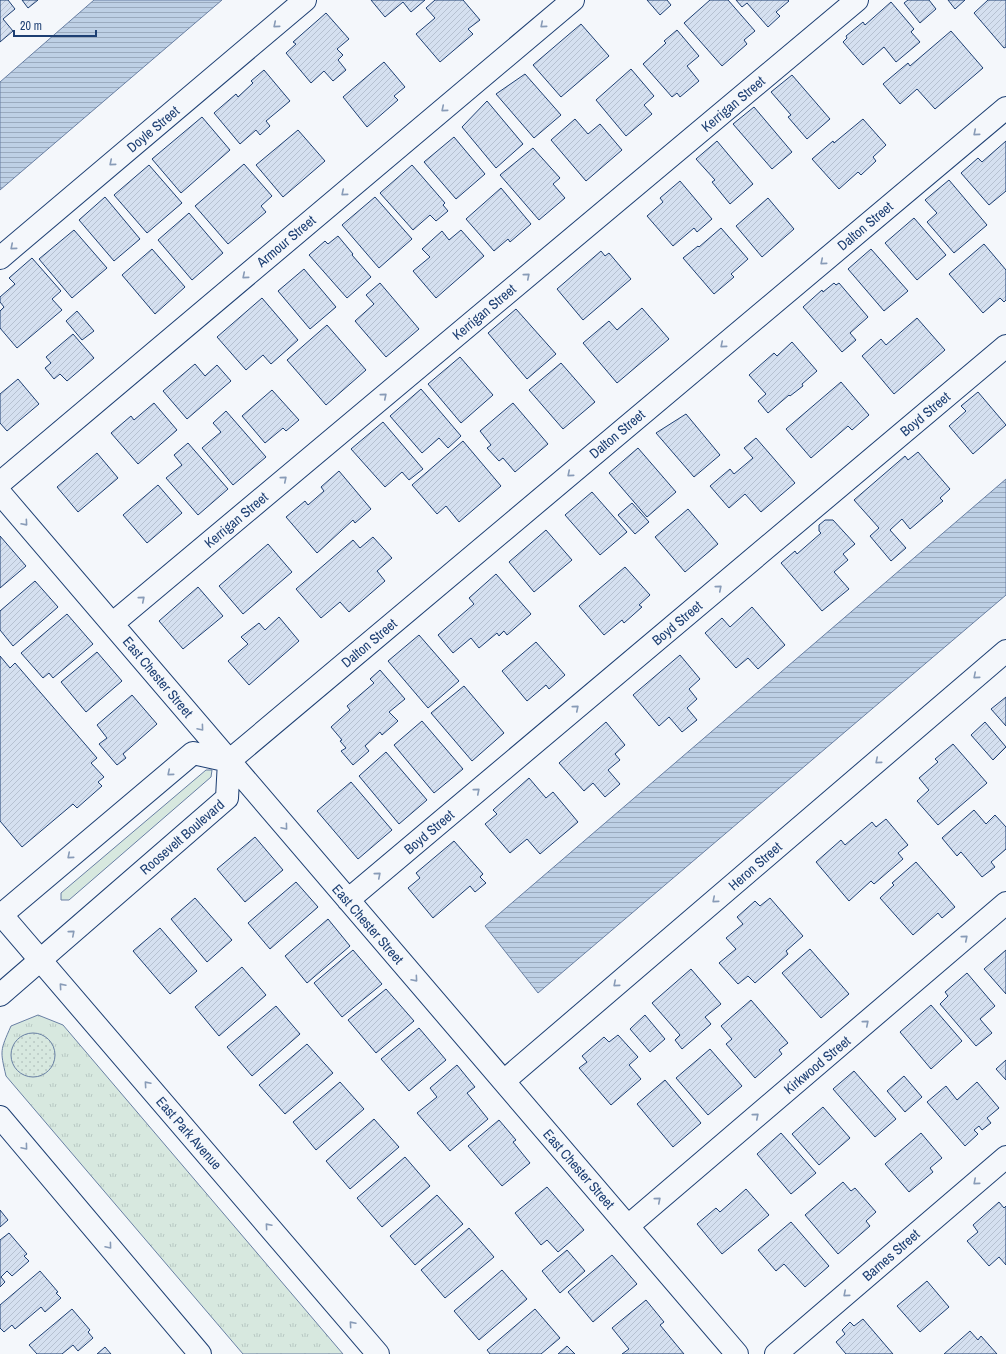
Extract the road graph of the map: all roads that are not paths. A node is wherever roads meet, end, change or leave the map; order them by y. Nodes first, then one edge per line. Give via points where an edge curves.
1 (305, 0) edge
2 (573, 0) edge
3 (857, 0) edge
4 (1006, 108) edge
5 (0, 258) edge
6 (1006, 346) edge
7 (0, 483) edge
8 (0, 493) edge
9 (112, 624) junction
10 (1006, 651) edge
11 (229, 760) junction
12 (348, 900) junction
13 (1006, 904) edge
14 (0, 915) edge
15 (41, 960) junction
16 (0, 995) edge
17 (504, 1081) junction
18 (0, 1117) edge
19 (1006, 1157) edge
20 (628, 1226) junction
21 (200, 1354) edge
22 (378, 1354) edge
23 (737, 1354) edge
24 (776, 1354) edge

1 -> 5 main road, Doyle Street
2 -> 7 main road, Armour Street
9 -> 3 main road, Kerrigan Street
4 -> 11 main road, Dalton Street
12 -> 6 main road, Boyd Street
8 -> 9 main road, East Chester Street
9 -> 11 main road, East Chester Street
10 -> 17 main road, Heron Street
11 -> 12 main road, East Chester Street
11 -> 14 main road via 193,753
15 -> 11 main road, Roosevelt Boulevard via 227,798
12 -> 17 main road, East Chester Street
20 -> 13 main road, Kirkwood Street
14 - 15 main road, East Park Avenue
15 - 16 main road, Roosevelt Boulevard
22 -> 15 main road, East Park Avenue
17 - 20 main road, East Chester Street
18 -> 21 main road
19 -> 24 main road, Barnes Street
20 - 23 main road, East Chester Street

